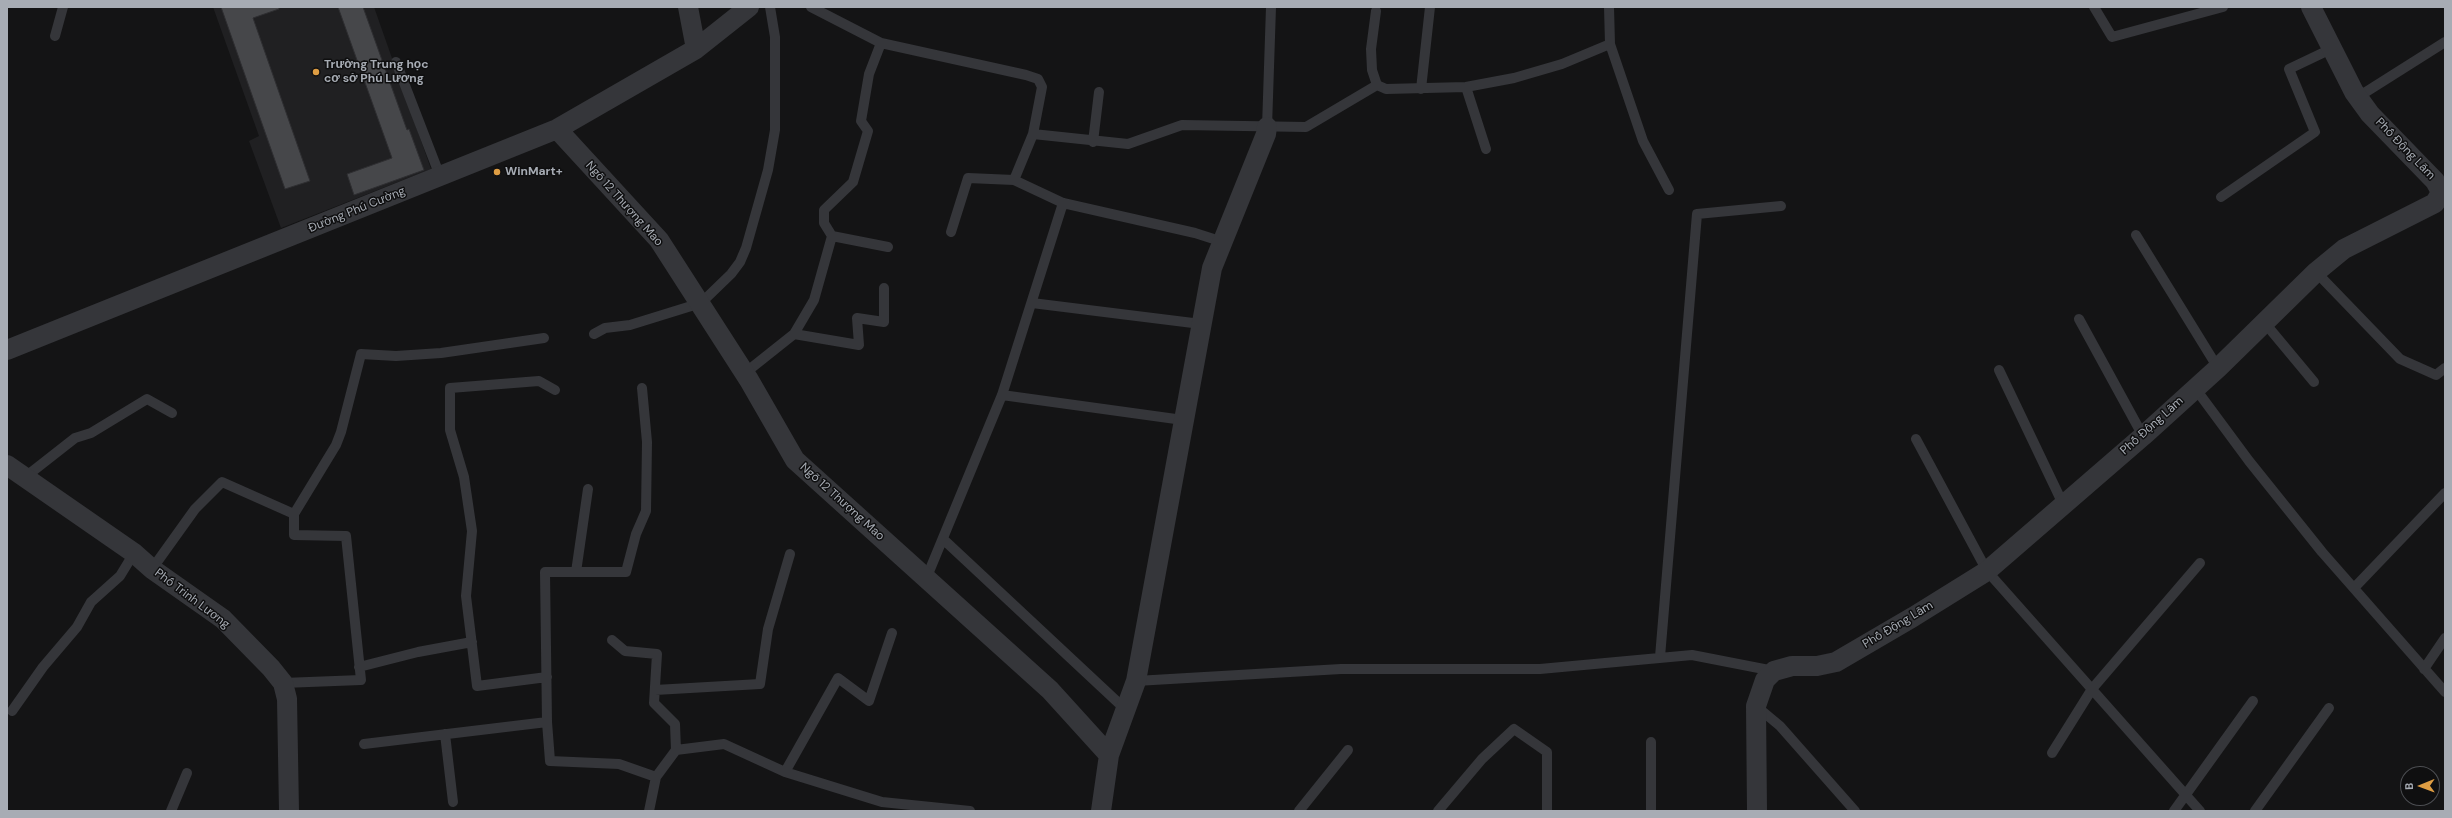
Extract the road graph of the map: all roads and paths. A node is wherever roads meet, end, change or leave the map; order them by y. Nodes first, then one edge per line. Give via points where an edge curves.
1 (63, 7) edge
2 (688, 7) edge
3 (749, 7) edge
4 (770, 7) edge
5 (811, 7) edge
6 (1271, 7) edge
7 (1430, 7) edge
8 (1609, 7) edge
9 (2094, 7) edge
10 (2222, 7) edge
11 (2311, 7) edge
12 (1376, 11) dead end
13 (56, 36) dead end
14 (2445, 42) edge
15 (881, 43) junction
16 (1610, 44) junction
17 (696, 49) junction
18 (2331, 49) junction
19 (396, 62) dead end
20 (1377, 85) junction
21 (1466, 87) junction
22 (1421, 89) junction
23 (1099, 92) dead end
24 (2358, 97) junction
25 (1267, 127) junction
26 (557, 129) junction
27 (1033, 134) junction
28 (1093, 142) junction
29 (1486, 149) dead end
30 (440, 176) junction
31 (1014, 180) junction
32 (1669, 190) dead end
33 (2444, 192) edge
34 (2221, 198) dead end
35 (1063, 204) junction
36 (1781, 206) dead end
37 (950, 232) dead end
38 (2136, 235) dead end
39 (832, 236) junction
40 (1223, 242) junction
41 (888, 247) dead end
42 (2316, 272) junction
43 (884, 288) dead end
44 (701, 303) junction
45 (1032, 303) junction
46 (2079, 319) dead end
47 (2264, 322) junction
48 (1201, 324) junction
49 (594, 334) dead end
50 (794, 334) junction
51 (544, 338) dead end
52 (7, 350) edge
53 (2218, 368) junction
54 (2445, 368) edge
55 (1999, 370) dead end
56 (744, 373) junction
57 (2314, 382) dead end
58 (642, 388) dead end
59 (2195, 388) junction
60 (555, 390) dead end
61 (1002, 395) junction
62 (172, 413) dead end
63 (1183, 420) junction
64 (2143, 436) junction
65 (1916, 439) dead end
66 (7, 465) edge
67 (24, 478) junction
68 (588, 489) dead end
69 (2445, 493) edge
70 (2063, 504) junction
71 (294, 514) junction
72 (942, 539) junction
73 (134, 553) junction
74 (790, 554) dead end
75 (2200, 563) dead end
76 (152, 569) junction
77 (1987, 571) junction
78 (576, 572) junction
79 (926, 579) junction
80 (2354, 588) junction
81 (892, 633) dead end
82 (2445, 638) edge
83 (612, 640) dead end
84 (472, 642) junction
85 (1660, 657) junction
86 (359, 667) junction
87 (2424, 669) junction
88 (1774, 671) junction
89 (547, 677) junction
90 (1136, 680) junction
91 (283, 683) junction
92 (2092, 689) junction
93 (655, 690) junction
94 (2445, 692) edge
95 (2253, 701) dead end
96 (1756, 706) junction
97 (2329, 708) dead end
98 (1125, 709) junction
99 (12, 711) dead end
100 (548, 722) junction
101 (445, 734) junction
102 (1651, 742) dead end
103 (364, 744) dead end
104 (676, 750) junction
105 (1348, 750) dead end
106 (2052, 753) dead end
107 (1109, 754) junction
108 (785, 772) junction
109 (187, 773) dead end
110 (656, 777) junction
111 (2185, 794) junction
112 (453, 802) dead end
113 (882, 807) edge
114 (170, 811) edge
115 (288, 811) edge
116 (649, 811) edge
117 (970, 811) edge
118 (1101, 811) edge
119 (1299, 811) edge
120 (1438, 811) edge
121 (1548, 811) edge
122 (1651, 811) edge
123 (1757, 811) edge
124 (1855, 811) edge
125 (2174, 811) edge
126 (2200, 811) edge
127 (2255, 811) edge

1 - 13 lane
2 - 17 street
3 - 17 street, Đường Phú Cường
4 - 44 lane via 775,37 775,130 768,170 740,262
5 - 15 lane
6 - 25 lane
7 - 22 lane
8 - 16 lane
9 - 10 lane via 2112,37
11 - 18 street, Phố Động Lãm
12 - 20 lane via 1371,49 1372,70
14 - 24 lane
15 - 27 lane via 1038,79 1042,87
15 - 39 lane via 869,74 861,121 868,131 853,182 824,210 824,223
16 - 21 lane via 1548,68 1514,78
16 - 32 lane via 1643,141
17 - 26 street, Đường Phú Cường
18 - 24 street, Phố Động Lãm
18 - 34 lane via 2289,69 2315,132
19 - 30 lane
20 - 22 lane via 1386,89
20 - 25 lane via 1311,125
21 - 22 lane
21 - 29 lane
23 - 28 lane
24 - 33 street, Phố Động Lãm via 2370,114
25 - 28 lane via 1182,124 1135,143
25 - 40 street
26 - 30 street, Đường Phú Cường
26 - 44 street, Ngõ 12 Thượng Mao via 659,240
27 - 28 lane
27 - 31 lane
30 - 52 street, Đường Phú Cường via 342,210
31 - 35 lane
31 - 37 lane via 968,178
33 - 42 street, Phố Động Lãm via 2435,203 2344,248
35 - 40 lane via 1196,233
35 - 45 lane
36 - 85 lane via 1696,214
38 - 53 lane
39 - 41 lane
39 - 50 lane via 814,300
40 - 48 street via 1212,268
42 - 47 street, Phố Động Lãm
42 - 54 lane via 2400,359 2436,374
43 - 50 lane via 884,322 857,318 859,345
44 - 49 lane via 650,320 605,328
44 - 56 street, Ngõ 12 Thượng Mao
45 - 48 lane
45 - 61 lane
46 - 64 lane
47 - 53 street, Phố Động Lãm
47 - 57 lane
48 - 63 street
50 - 56 lane
51 - 71 lane via 440,353 396,356 361,354 336,445
53 - 59 street, Phố Động Lãm
55 - 70 lane
56 - 79 street, Ngõ 12 Thượng Mao via 795,460
58 - 78 lane via 647,442 646,510 636,534 626,572
59 - 64 street, Phố Động Lãm
59 - 80 lane via 2248,461
60 - 84 lane via 539,381 450,388 450,430 464,477 472,531 466,596
61 - 63 lane
61 - 72 lane
62 - 67 lane via 147,399 90,433 75,438
63 - 90 street
64 - 70 street, Phố Động Lãm
65 - 77 lane
66 - 67 street, Phố Trinh Lương
67 - 73 street, Phố Trinh Lương
68 - 78 lane
69 - 80 lane
70 - 77 street, Phố Động Lãm
71 - 76 lane via 222,482 195,509
71 - 86 lane via 294,535 346,536
72 - 79 lane
72 - 98 lane
73 - 76 street, Phố Trinh Lương
73 - 99 lane via 120,576 91,602 77,627 43,667
74 - 93 lane via 768,629 760,684
75 - 92 lane
76 - 91 street, Phố Trinh Lương via 223,619
77 - 88 street, Phố Động Lãm via 1836,662 1817,666 1792,666
77 - 92 lane
78 - 89 lane via 546,572
79 - 107 street, Ngõ 12 Thượng Mao via 1050,690
80 - 87 lane
81 - 108 lane via 869,701 838,678
82 - 87 lane
83 - 93 lane via 625,651 657,654
84 - 86 lane
84 - 89 lane via 477,686
85 - 88 lane via 1692,655
85 - 90 lane via 1540,669 1341,669
86 - 91 lane via 361,680
87 - 94 lane
88 - 96 street via 1765,680
89 - 100 lane
90 - 98 street
91 - 115 street, Phố Trinh Lương via 287,699
92 - 106 lane
92 - 111 lane
93 - 104 lane via 654,703 675,724
95 - 111 lane
96 - 123 street
96 - 124 lane via 1780,726
97 - 127 lane
98 - 107 street
100 - 101 lane
100 - 110 lane via 550,762 619,764
101 - 103 lane
101 - 112 lane
102 - 122 lane
104 - 108 lane via 724,744
104 - 110 lane
105 - 119 lane
107 - 118 street
108 - 113 lane
109 - 114 lane
110 - 116 lane
111 - 125 lane
111 - 126 lane
113 - 117 lane
120 - 121 lane via 1482,759 1514,729 1547,752

